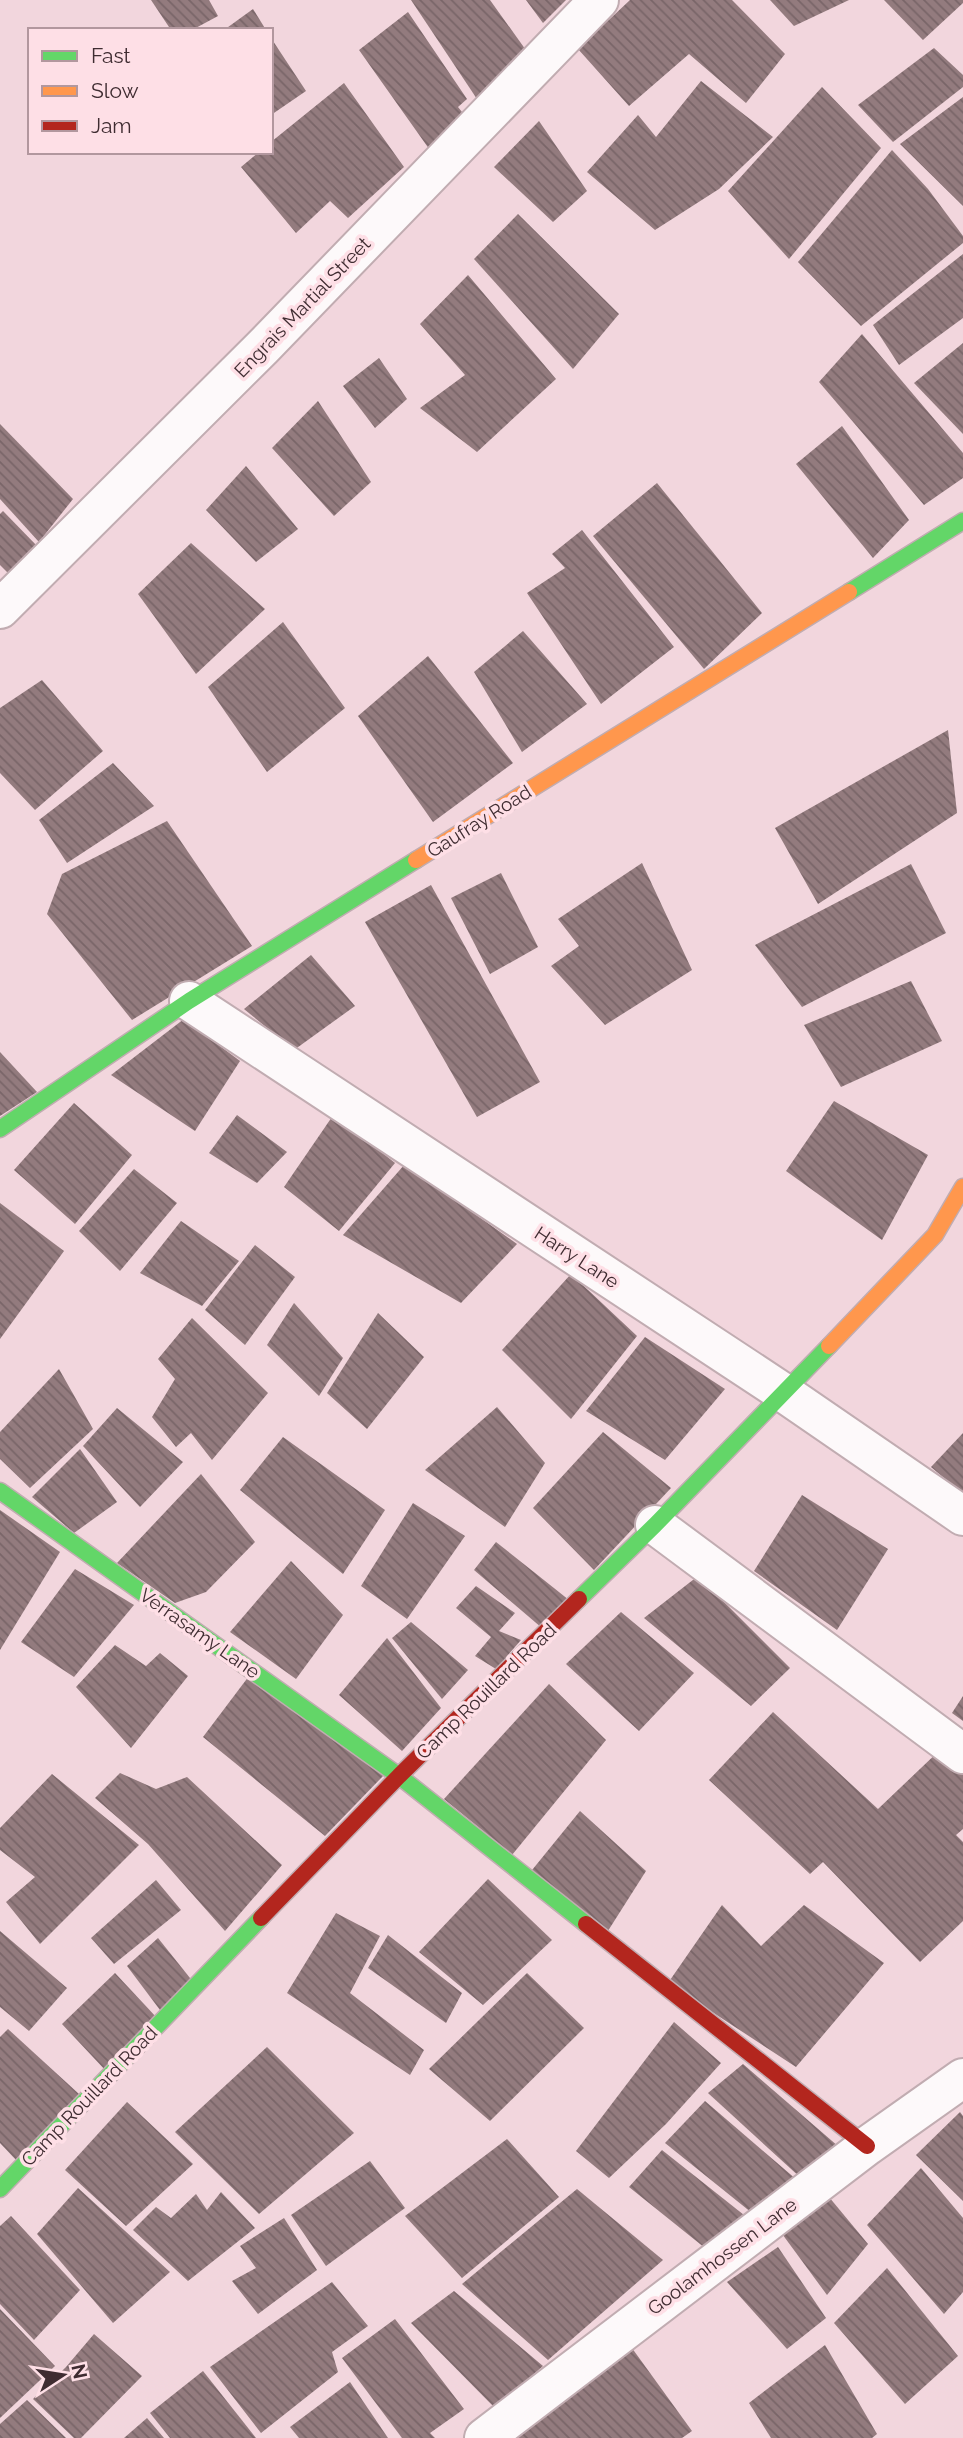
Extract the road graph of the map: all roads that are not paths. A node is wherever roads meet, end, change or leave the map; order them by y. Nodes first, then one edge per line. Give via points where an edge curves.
1 (599, 0) edge
2 (963, 521) edge
3 (0, 609) edge
4 (189, 1001) junction
5 (0, 1129) edge
6 (963, 1187) edge
7 (784, 1393) junction
8 (0, 1491) edge
9 (963, 1516) edge
10 (655, 1525) junction
11 (963, 1754) edge
12 (399, 1776) junction
13 (963, 2078) edge
14 (867, 2146) junction
15 (0, 2189) edge
16 (484, 2438) edge

1 - 3 street, Engrais Martial Street via 253,358
2 - 4 street, Gaufray Road
4 - 5 street, Gaufray Road
4 - 7 street, Harry Lane
6 - 7 street, Camp Rouillard Road via 934,1235
7 - 9 street, Harry Lane
7 - 10 street, Camp Rouillard Road
8 - 12 street, Verrasamy Lane
10 - 11 street
10 - 12 street, Camp Rouillard Road
12 - 14 street, Verrasamy Lane
12 - 15 street, Camp Rouillard Road
13 - 14 street, Goolamhossen Lane
14 - 16 street, Goolamhossen Lane

